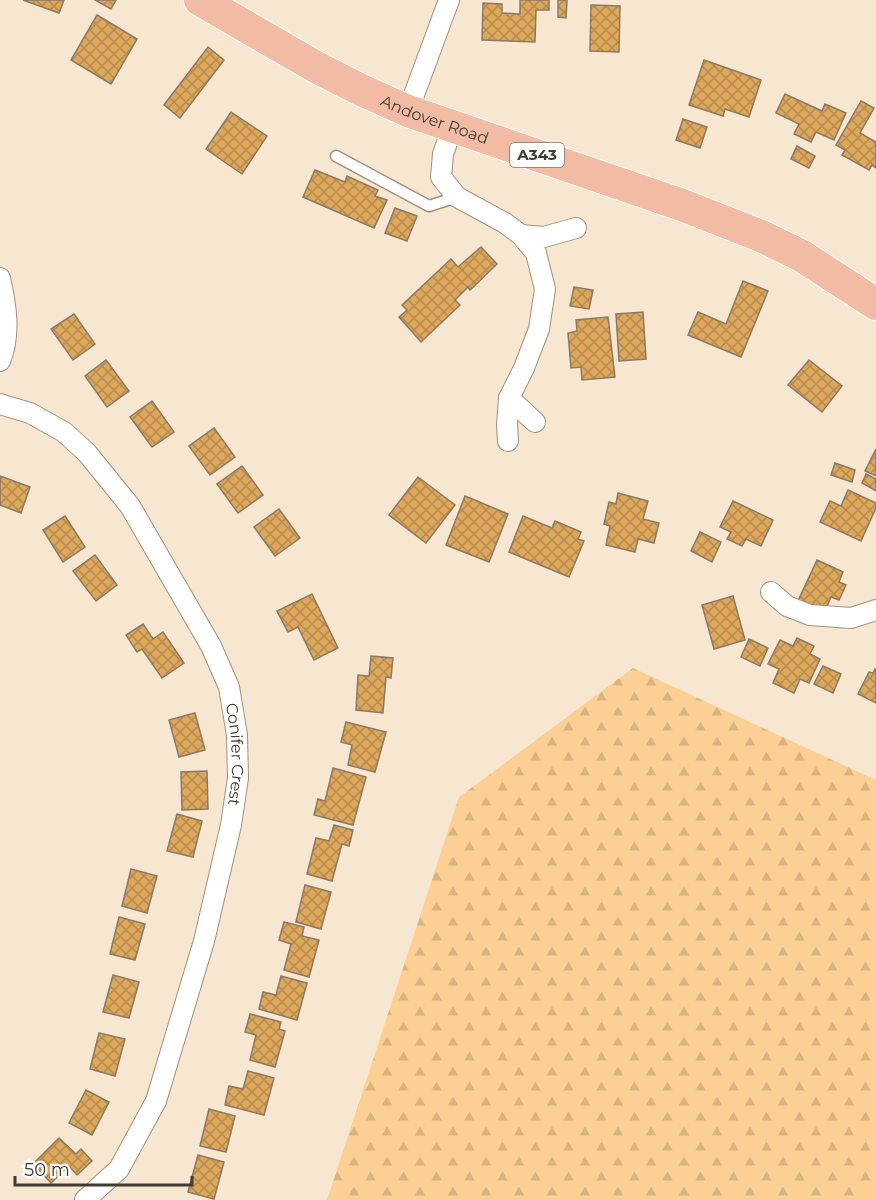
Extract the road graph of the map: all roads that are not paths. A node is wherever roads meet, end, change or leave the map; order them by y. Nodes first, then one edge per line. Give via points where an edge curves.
1 (200, 0) edge
2 (449, 0) edge
3 (408, 111) junction
4 (453, 126) junction
5 (336, 156) dead end
6 (457, 197) junction
7 (576, 228) dead end
8 (521, 235) junction
9 (0, 278) edge
10 (876, 304) edge
11 (0, 361) edge
12 (509, 398) junction
13 (0, 404) edge
14 (535, 422) dead end
15 (508, 441) dead end
16 (771, 591) dead end
17 (876, 610) edge
18 (85, 1200) edge

1 - 3 main road, Andover Road / A343 via 316,68
2 - 3 street
3 - 4 main road, Andover Road / A343
4 - 6 street via 443,154 441,177
4 - 10 main road, Andover Road / A343 via 761,236 802,256
5 - 6 lane via 429,206
6 - 8 street
7 - 8 street via 543,237
8 - 12 street via 536,253 544,289 539,328
9 - 11 street via 7,326
12 - 14 street
12 - 15 street
13 - 18 street, Conifer Crest via 30,412 64,432 87,453 130,506 211,646 229,687 237,735 238,778 231,825 204,941 156,1101 118,1169
16 - 17 street via 787,606 810,615 851,618

